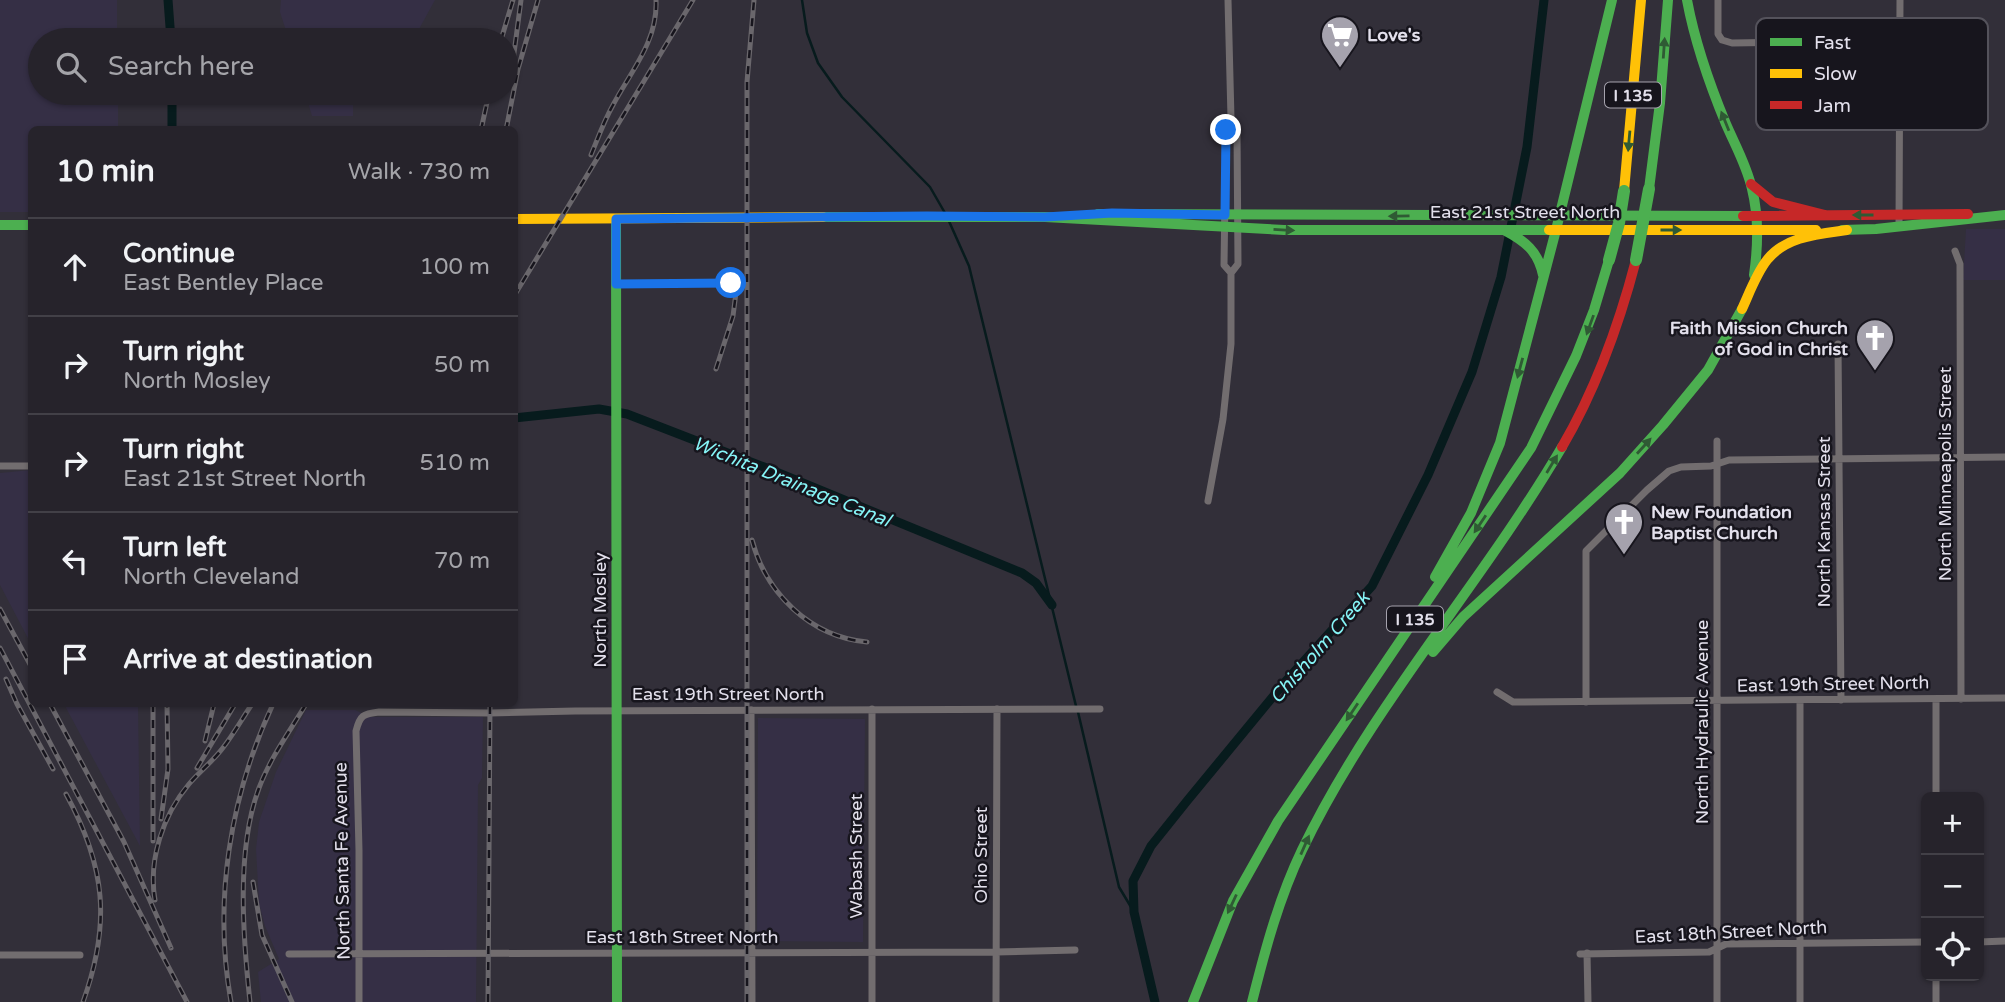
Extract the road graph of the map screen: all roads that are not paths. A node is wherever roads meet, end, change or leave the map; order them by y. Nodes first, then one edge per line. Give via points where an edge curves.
1 (1228, 0) edge
2 (1612, 0) edge
3 (1641, 0) edge
4 (1668, 0) edge
5 (1686, 0) edge
6 (1718, 0) edge
7 (1900, 0) edge
8 (1900, 18) edge
9 (1756, 41) edge
10 (1231, 118) junction
11 (1900, 130) edge
12 (1751, 184) junction
13 (2005, 214) edge
14 (1559, 215) junction
15 (1825, 215) junction
16 (1755, 216) junction
17 (518, 219) edge
18 (616, 219) junction
19 (1231, 221) junction
20 (1899, 221) junction
21 (0, 225) edge
22 (28, 225) edge
23 (1756, 229) junction
24 (1504, 230) junction
25 (1556, 230) junction
26 (1847, 230) junction
27 (1955, 251) dead end
28 (1231, 273) junction
29 (1544, 278) junction
30 (731, 283) dead end
31 (616, 284) junction
32 (1752, 285) junction
33 (1838, 344) dead end
34 (1717, 441) dead end
35 (1961, 457) junction
36 (2005, 457) edge
37 (1839, 458) junction
38 (1718, 463) junction
39 (0, 466) edge
40 (28, 466) edge
41 (1208, 500) dead end
42 (1389, 656) junction
43 (1497, 692) dead end
44 (2005, 698) edge
45 (1936, 699) junction
46 (1961, 699) junction
47 (1800, 700) junction
48 (1840, 700) junction
49 (1717, 701) junction
50 (1586, 702) junction
51 (1390, 703) junction
52 (872, 709) junction
53 (997, 709) junction
54 (1100, 709) dead end
55 (751, 710) junction
56 (617, 711) junction
57 (359, 720) joint
58 (1936, 792) edge
59 (2005, 941) edge
60 (1921, 942) edge
61 (1984, 942) edge
62 (1800, 943) junction
63 (1717, 949) junction
64 (1075, 950) dead end
65 (752, 952) junction
66 (872, 952) junction
67 (996, 952) junction
68 (616, 953) junction
69 (289, 954) dead end
70 (359, 954) junction
71 (80, 955) dead end
72 (0, 956) edge
73 (1936, 981) edge
74 (359, 1002) edge
75 (617, 1002) edge
76 (752, 1002) edge
77 (872, 1002) edge
78 (996, 1002) edge
79 (1193, 1002) edge
80 (1252, 1002) edge
81 (1588, 1002) edge
82 (1717, 1002) edge
83 (1800, 1002) edge
84 (1936, 1002) edge

1 - 10 street
2 - 14 main road
3 -> 42 main road, I 135, bridge via 1624,191 1584,340 1531,448
51 -> 4 main road, I 135, bridge via 1571,431 1606,357 1636,260 1649,189
12 -> 5 main road via 1700,55
6 - 9 street via 1722,40
7 - 8 street
10 - 19 street via 1226,130
10 - 19 street via 1237,131
11 - 20 street
12 - 15 main road via 1773,202
12 - 16 main road
13 - 20 main road, East 21st Street North
14 - 16 main road, East 21st Street North
14 -> 19 main road, East 21st Street North
14 - 25 main road
15 - 16 main road, East 21st Street North
20 -> 15 main road, East 21st Street North
16 - 23 main road
17 - 18 main road, East 21st Street North
18 - 19 main road, East 21st Street North via 973,216
18 - 31 main road, North Mosley
19 -> 24 main road, East 21st Street North via 1284,230
19 - 28 street via 1238,264
19 - 28 street via 1224,265
20 - 26 main road, East 21st Street North
21 - 22 main road
25 -> 23 main road, East 21st Street North
23 - 26 main road, East 21st Street North
23 - 32 main road
24 - 25 main road, East 21st Street North
24 - 29 main road via 1530,245
25 - 29 main road
26 - 32 main road via 1794,240 1766,261
27 - 35 street, North Minneapolis Street via 1960,264
28 - 41 street via 1231,344
29 -> 42 main road via 1500,443 1471,513
30 - 31 street
31 - 56 main road, North Mosley
51 -> 32 main road via 1463,617 1620,473 1663,425 1708,370
33 - 37 street, North Kansas Street
34 - 38 street, North Hydraulic Avenue
35 - 36 street
35 - 37 street
35 - 46 street, North Minneapolis Street
37 - 38 street
37 - 48 street, North Kansas Street
38 - 49 street, North Hydraulic Avenue
38 - 50 street via 1669,471 1586,551
39 - 40 street
42 -> 79 main road, I 135 via 1257,857 1233,901
43 - 50 street, East 19th Street North via 1513,702
44 - 46 street, East 19th Street North
45 - 46 street, East 19th Street North
45 - 48 street, East 19th Street North
45 - 58 street
47 - 48 street, East 19th Street North
47 - 49 street, East 19th Street North
47 - 62 street
49 - 50 street, East 19th Street North
49 - 63 street, North Hydraulic Avenue
80 -> 51 main road, I 135 via 1270,932 1310,834
52 - 53 street, East 19th Street North
52 - 55 street, East 19th Street North
52 - 66 street, Wabash Street
53 - 54 street, East 19th Street North
53 - 67 street, Ohio Street
55 - 56 street, East 19th Street North
55 - 65 street
56 - 57 street, East 19th Street North via 379,712
56 - 68 main road, North Mosley
57 - 70 street, North Santa Fe Avenue
59 - 61 street
60 - 62 street, East 18th Street North
62 - 63 street, East 18th Street North via 1726,944
62 - 83 street
63 - 81 street, East 18th Street North via 1583,953
63 - 82 street, North Hydraulic Avenue
64 - 67 street, East 18th Street North
65 - 66 street, East 18th Street North
65 - 68 street, East 18th Street North
65 - 76 street
66 - 67 street, East 18th Street North
66 - 77 street, Wabash Street
67 - 78 street, Ohio Street
68 - 70 street, East 18th Street North
68 - 75 main road, North Mosley
69 - 70 street, East 18th Street North
70 - 74 street, North Santa Fe Avenue
71 - 72 street
73 - 84 street

